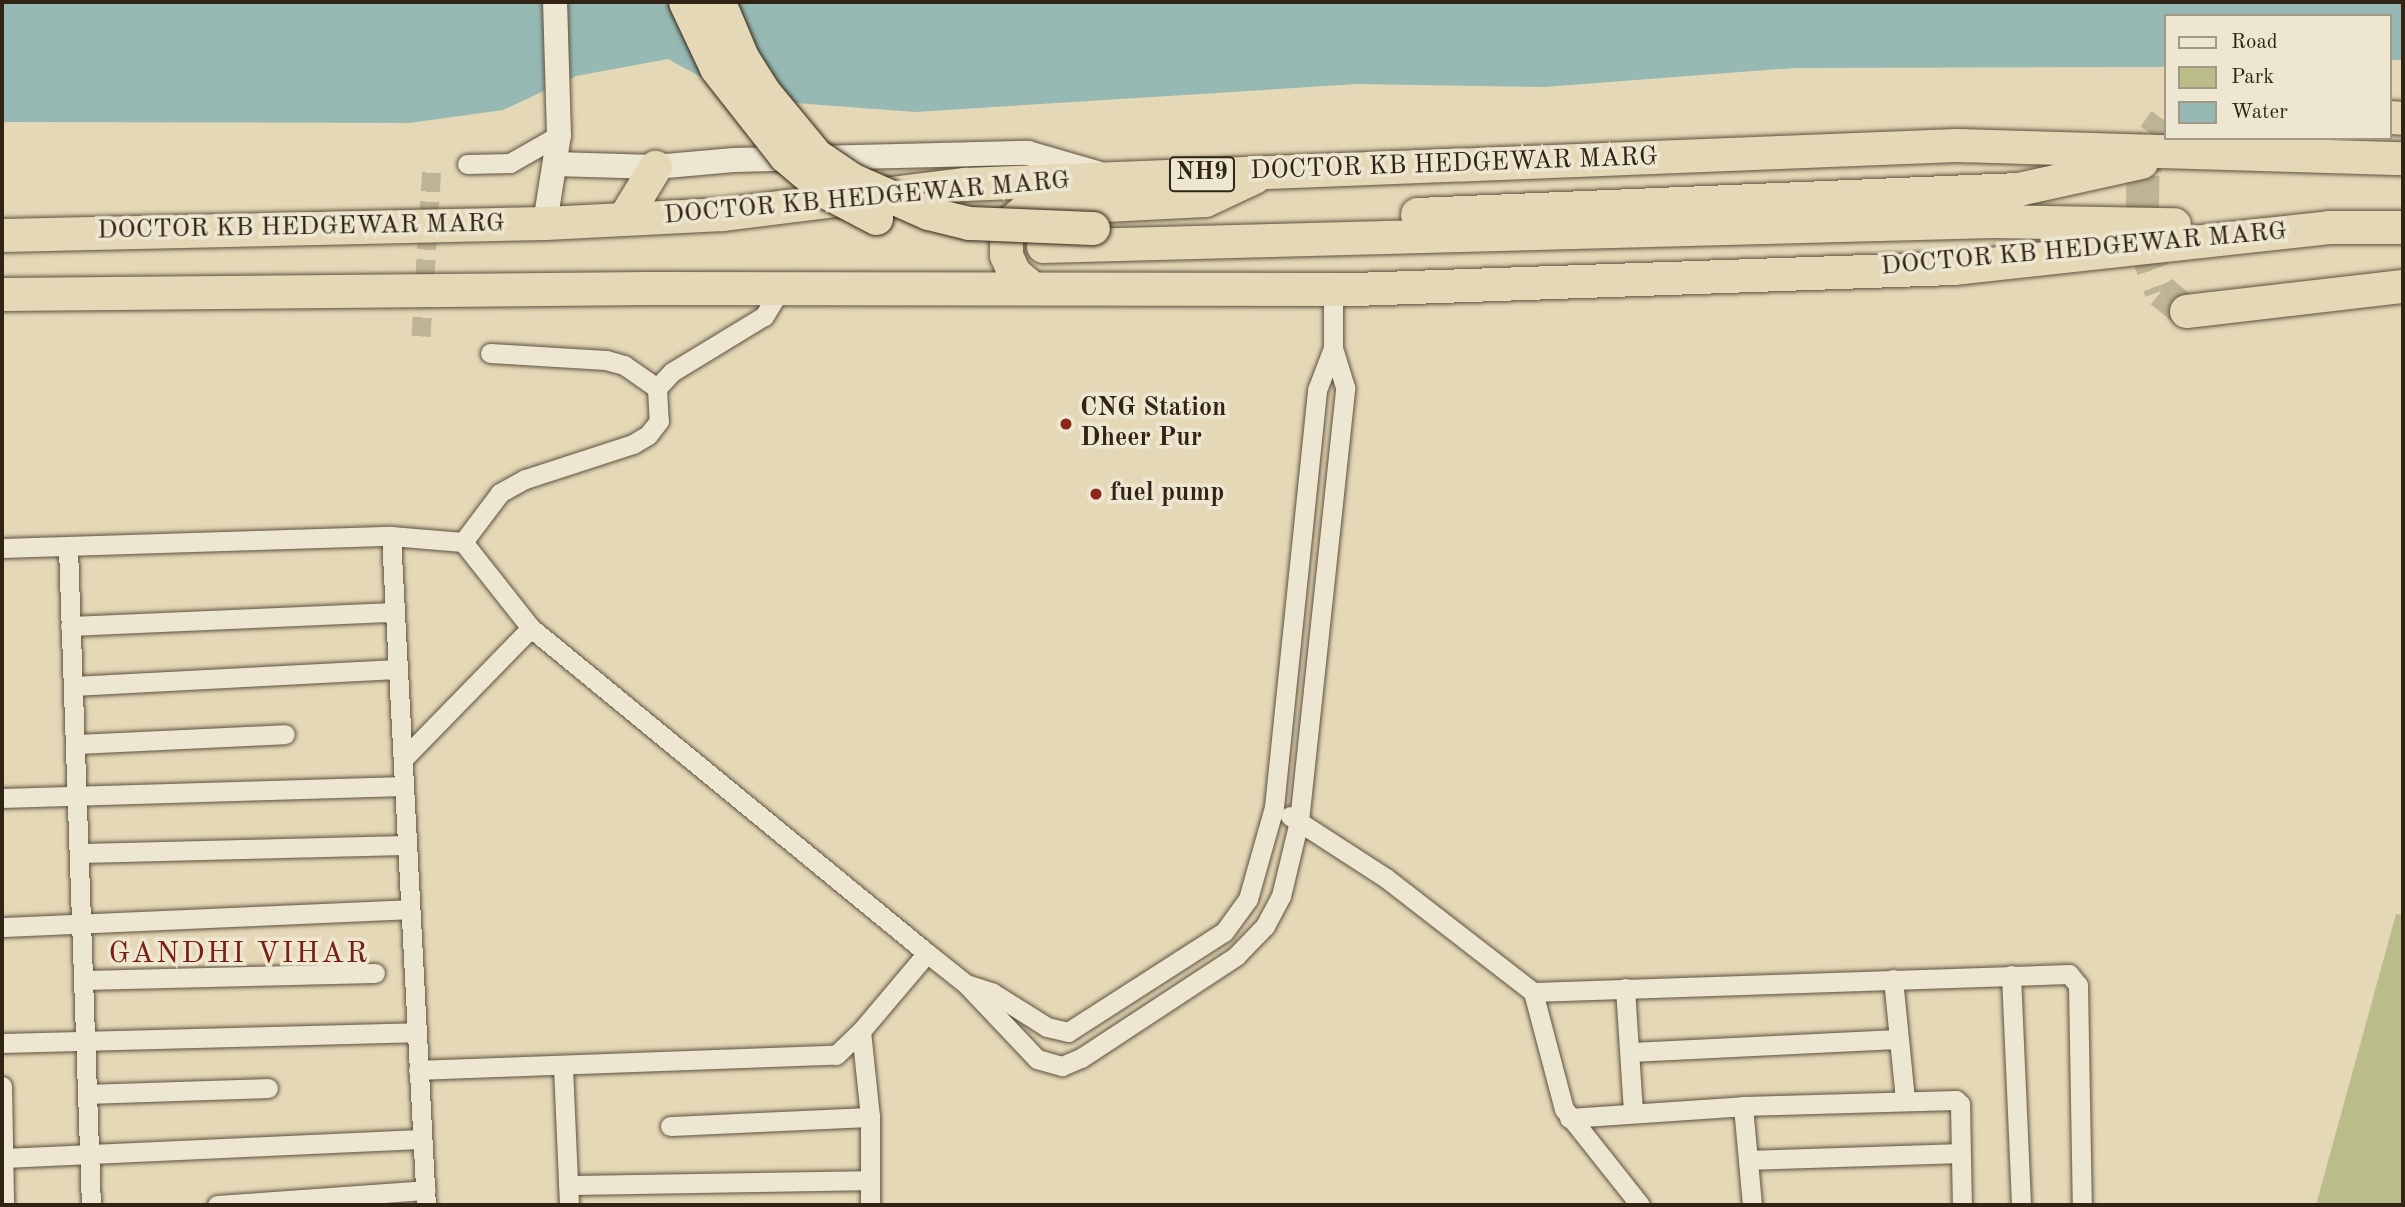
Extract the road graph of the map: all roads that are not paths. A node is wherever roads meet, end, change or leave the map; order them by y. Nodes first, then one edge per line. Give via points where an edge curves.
1 (555, 2) edge
2 (685, 2) edge
3 (719, 2) edge
4 (559, 135) junction
5 (2194, 150) junction
6 (2403, 158) edge
7 (467, 164) dead end
8 (555, 164) junction
9 (655, 167) junction
10 (1266, 172) junction
11 (1118, 178) junction
12 (1936, 207) junction
13 (624, 218) junction
14 (545, 223) junction
15 (2329, 227) junction
16 (2403, 227) edge
17 (2, 235) edge
18 (2403, 286) edge
19 (780, 288) junction
20 (1032, 288) junction
21 (1333, 289) junction
22 (2, 294) edge
23 (2186, 311) dead end
24 (1333, 348) junction
25 (490, 353) dead end
26 (657, 388) junction
27 (391, 536) junction
28 (463, 542) junction
29 (2, 548) edge
30 (68, 548) junction
31 (394, 612) junction
32 (70, 626) junction
33 (531, 628) junction
34 (397, 670) junction
35 (72, 686) junction
36 (285, 734) dead end
37 (76, 744) junction
38 (403, 759) junction
39 (403, 786) junction
40 (2, 798) edge
41 (77, 798) junction
42 (1274, 807) junction
43 (1299, 821) junction
44 (406, 845) junction
45 (81, 853) junction
46 (410, 909) junction
47 (81, 926) junction
48 (2, 927) edge
49 (927, 953) junction
50 (375, 973) dead end
51 (2011, 975) junction
52 (1893, 979) junction
53 (83, 981) junction
54 (966, 984) junction
55 (1625, 988) junction
56 (1533, 992) junction
57 (861, 1031) junction
58 (416, 1032) junction
59 (1898, 1039) junction
60 (85, 1042) junction
61 (2, 1043) edge
62 (1630, 1052) junction
63 (563, 1067) junction
64 (418, 1070) junction
65 (2, 1086) edge
66 (268, 1087) dead end
67 (87, 1094) junction
68 (2, 1095) edge
69 (1905, 1100) junction
70 (1743, 1106) junction
71 (1633, 1113) junction
72 (870, 1117) junction
73 (1569, 1118) junction
74 (670, 1126) dead end
75 (422, 1139) junction
76 (1960, 1153) junction
77 (89, 1157) junction
78 (3, 1158) edge
79 (1748, 1160) junction
80 (870, 1180) junction
81 (568, 1185) junction
82 (425, 1197) edge
83 (4, 1205) edge
84 (91, 1205) edge
85 (217, 1205) edge
86 (569, 1205) edge
87 (870, 1205) edge
88 (1640, 1205) edge
89 (1752, 1205) edge
90 (1962, 1205) edge
91 (2021, 1205) edge
92 (2082, 1205) edge

1 - 4 street
2 - 12 highway, bridge via 716,68 785,156 830,194 881,220 936,238 1043,246
3 - 12 highway, bridge via 742,57 764,92 816,155 888,198 969,223 1093,228
4 - 7 street via 510,163
4 - 8 street
5 - 6 highway, DOCTOR KB HEDGEWAR MARG / NH9
5 - 10 highway, DOCTOR KB HEDGEWAR MARG / NH9 via 1956,145
5 - 12 highway
8 - 9 street
8 - 14 street
9 - 11 street via 734,160 1028,152
9 - 13 highway
10 - 11 highway, DOCTOR KB HEDGEWAR MARG / NH9
10 - 20 highway via 1205,200 1026,209 1013,220 1006,235 1006,255 1014,272
11 - 13 highway, DOCTOR KB HEDGEWAR MARG / NH9 via 964,184 722,214
12 - 15 highway
13 - 14 highway, DOCTOR KB HEDGEWAR MARG / NH9
14 - 17 highway, DOCTOR KB HEDGEWAR MARG / NH9
15 - 16 highway, DOCTOR KB HEDGEWAR MARG
15 - 21 highway, DOCTOR KB HEDGEWAR MARG via 1953,268
18 - 23 highway
19 - 20 highway, DOCTOR KB HEDGEWAR MARG
19 - 22 highway, DOCTOR KB HEDGEWAR MARG
19 - 26 street via 764,316 691,359
20 - 21 highway, DOCTOR KB HEDGEWAR MARG
21 - 24 street
24 - 42 street via 1317,390
24 - 43 street via 1345,387
25 - 26 street via 606,360 624,365
26 - 28 street via 659,421 648,435 525,479 500,493
27 - 28 street
27 - 30 street
27 - 31 street
28 - 33 street
29 - 30 street
30 - 32 street
31 - 32 street
31 - 34 street
32 - 35 street
33 - 38 street
33 - 49 street
34 - 35 street
34 - 38 street
35 - 37 street
36 - 37 street
37 - 41 street
38 - 39 street
39 - 41 street
39 - 44 street
40 - 41 street
41 - 45 street
42 - 43 street
42 - 54 street via 1248,899 1224,932 1081,1028 1058,1031 993,993
43 - 54 street via 1280,896 1265,926 1236,956 1081,1058 1062,1066 1037,1059
43 - 56 street via 1386,878
44 - 45 street
44 - 46 street
45 - 47 street
46 - 47 street
46 - 58 street
47 - 48 street
47 - 53 street
49 - 54 street
49 - 57 street
50 - 53 street
51 - 52 street
51 - 91 street
51 - 92 street via 2069,974 2078,985
52 - 55 street
52 - 59 street
53 - 60 street
55 - 56 street
55 - 62 street
56 - 73 street via 1547,1058
57 - 63 street via 836,1055
57 - 72 street
58 - 60 street
58 - 64 street
59 - 62 street
59 - 69 street
60 - 61 street
60 - 67 street
62 - 71 street
63 - 64 street
63 - 81 street
64 - 75 street
65 - 68 street
66 - 67 street
67 - 77 street
68 - 78 street
69 - 70 street
69 - 76 street via 1956,1100 1960,1104
70 - 71 street
70 - 79 street
71 - 73 street
72 - 74 street
72 - 80 street
73 - 88 street
75 - 77 street
75 - 82 street
76 - 79 street
76 - 90 street
77 - 78 street
77 - 84 street
78 - 83 street
79 - 89 street
80 - 81 street
80 - 87 street
81 - 86 street
82 - 85 street

